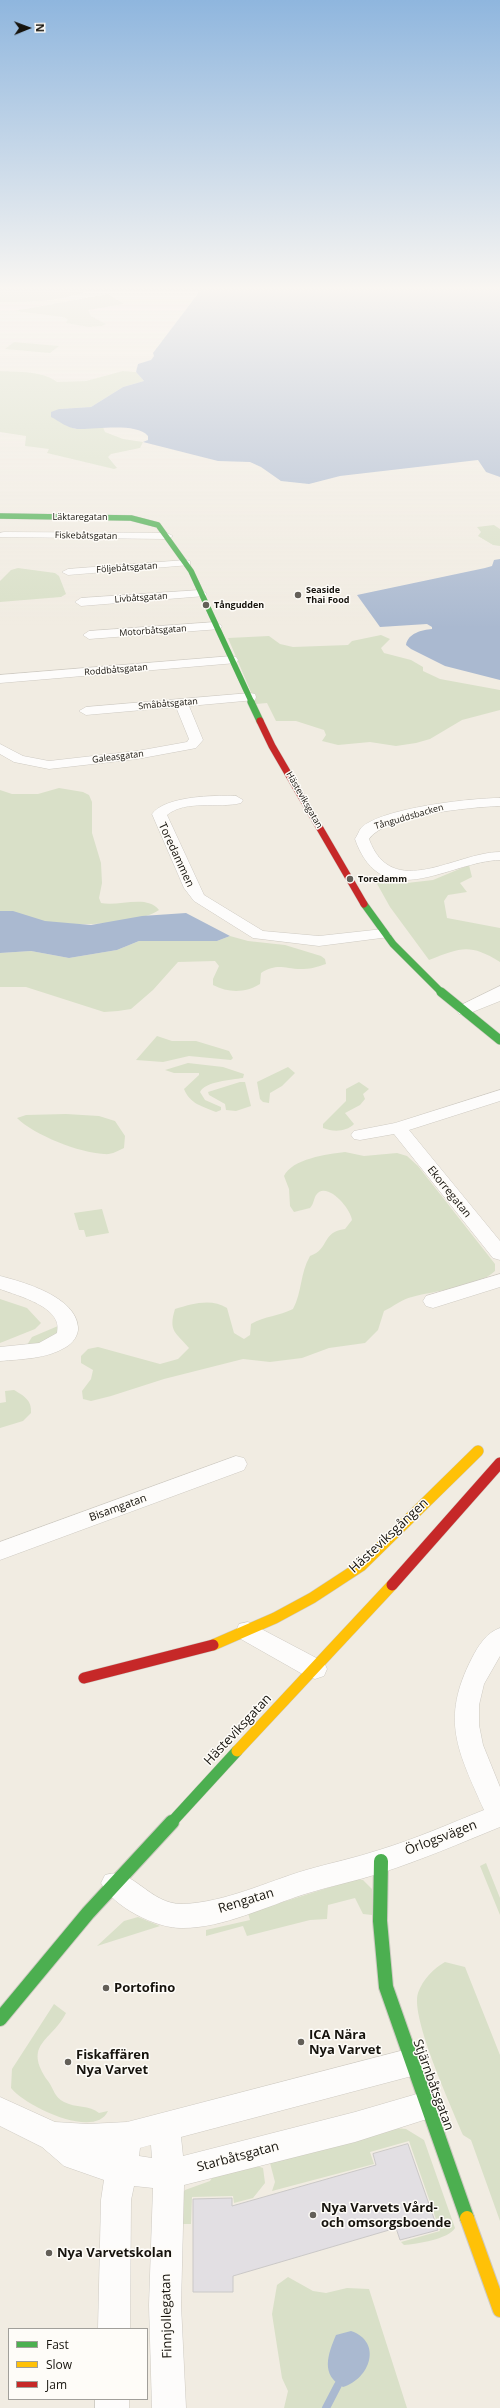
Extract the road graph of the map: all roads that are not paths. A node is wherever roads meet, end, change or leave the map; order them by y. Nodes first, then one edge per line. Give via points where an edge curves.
1 (0, 516) edge
2 (158, 524) joint
3 (4, 535) dead end
4 (167, 536) junction
5 (186, 563) junction
6 (68, 572) dead end
7 (201, 594) junction
8 (81, 602) dead end
9 (216, 626) junction
10 (89, 635) dead end
11 (232, 660) junction
12 (0, 679) edge
13 (250, 697) junction
14 (181, 702) junction
15 (86, 711) dead end
16 (0, 748) edge
17 (236, 800) dead end
18 (500, 802) edge
19 (500, 856) edge
20 (383, 934) junction
21 (500, 991) edge
22 (466, 1010) junction
23 (500, 1040) edge
24 (500, 1095) edge
25 (398, 1128) junction
26 (360, 1136) dead end
27 (500, 1254) edge
28 (500, 1280) edge
29 (0, 1282) edge
30 (433, 1301) dead end
31 (0, 1354) edge
32 (478, 1451) dead end
33 (500, 1463) edge
34 (236, 1464) dead end
35 (0, 1551) edge
36 (248, 1631) junction
37 (500, 1637) edge
38 (314, 1668) junction
39 (84, 1678) dead end
40 (500, 1816) edge
41 (382, 1861) junction
42 (115, 1883) junction
43 (0, 2019) edge
44 (412, 2062) junction
45 (427, 2105) junction
46 (0, 2111) edge
47 (165, 2129) junction
48 (53, 2137) junction
49 (128, 2138) junction
50 (121, 2170) junction
51 (169, 2174) junction
52 (500, 2310) edge
53 (114, 2328) edge
54 (169, 2408) edge

1 - 2 street, Läktaregatan via 131,518
2 - 4 street, Hästeviksgatan
3 - 4 street, Fiskebåtsgatan
4 - 5 street, Hästeviksgatan
5 - 6 street, Följebåtsgatan
5 - 7 street, Hästeviksgatan
7 - 8 street, Livbåtsgatan
7 - 9 street, Hästeviksgatan
9 - 10 street, Motorbåtsgatan
9 - 11 street, Hästeviksgatan
11 - 12 street, Roddbåtsgatan
11 - 13 street, Hästeviksgatan
13 - 14 street, Småbåtsgatan
13 - 20 street, Hästeviksgatan via 272,746
14 - 15 street, Småbåtsgatan
14 - 16 street, Galeasgatan via 196,740 191,745 137,755 49,765 19,759
17 - 20 street, Toredammen via 167,807 159,814 192,888 199,898 252,932 268,937 330,941
18 - 19 street, Tånguddsbacken via 462,804 416,814 375,826 367,831 362,839 365,850 373,860 390,873 400,876 428,875 466,860
20 - 22 street, Hästeviksgatan via 414,970
21 - 22 street via 494,997
22 - 23 street, Hästeviksgatan
24 - 25 street
25 - 26 street
25 - 27 street, Ekorregatan
28 - 30 street
29 - 31 street via 51,1303 68,1320 69,1326 63,1339 50,1346
32 - 36 street, Hästeviksgången via 361,1566 312,1598
33 - 38 street, Hästeviksgatan
34 - 35 street, Bisamgatan
36 - 38 street
36 - 39 street, Hästeviksgången via 193,1652
37 - 40 street via 472,1681 465,1707 471,1746
38 - 42 street, Hästeviksgatan
40 - 41 street, Örlogsvägen
41 - 42 street, Rengatan via 306,1882 228,1908 184,1916 166,1915 152,1909
41 - 44 street, Stjärnbåtsgatan via 380,1921 386,1987
42 - 43 street, Hästeviksgatan
44 - 45 street, Stjärnbåtsgatan
44 - 47 street, Starbåtsgatan
45 - 51 street, Starbåtsgatan via 355,2127
45 - 52 street, Stjärnbåtsgatan
46 - 48 street, Starbåtsgatan
47 - 49 street, Starbåtsgatan
47 - 51 street, Finnjollegatan
48 - 49 street, Starbåtsgatan
48 - 50 street, Starbåtsgatan via 75,2155
49 - 50 street
50 - 51 street, Starbåtsgatan
50 - 53 street via 116,2200
51 - 54 street, Finnjollegatan via 165,2305

